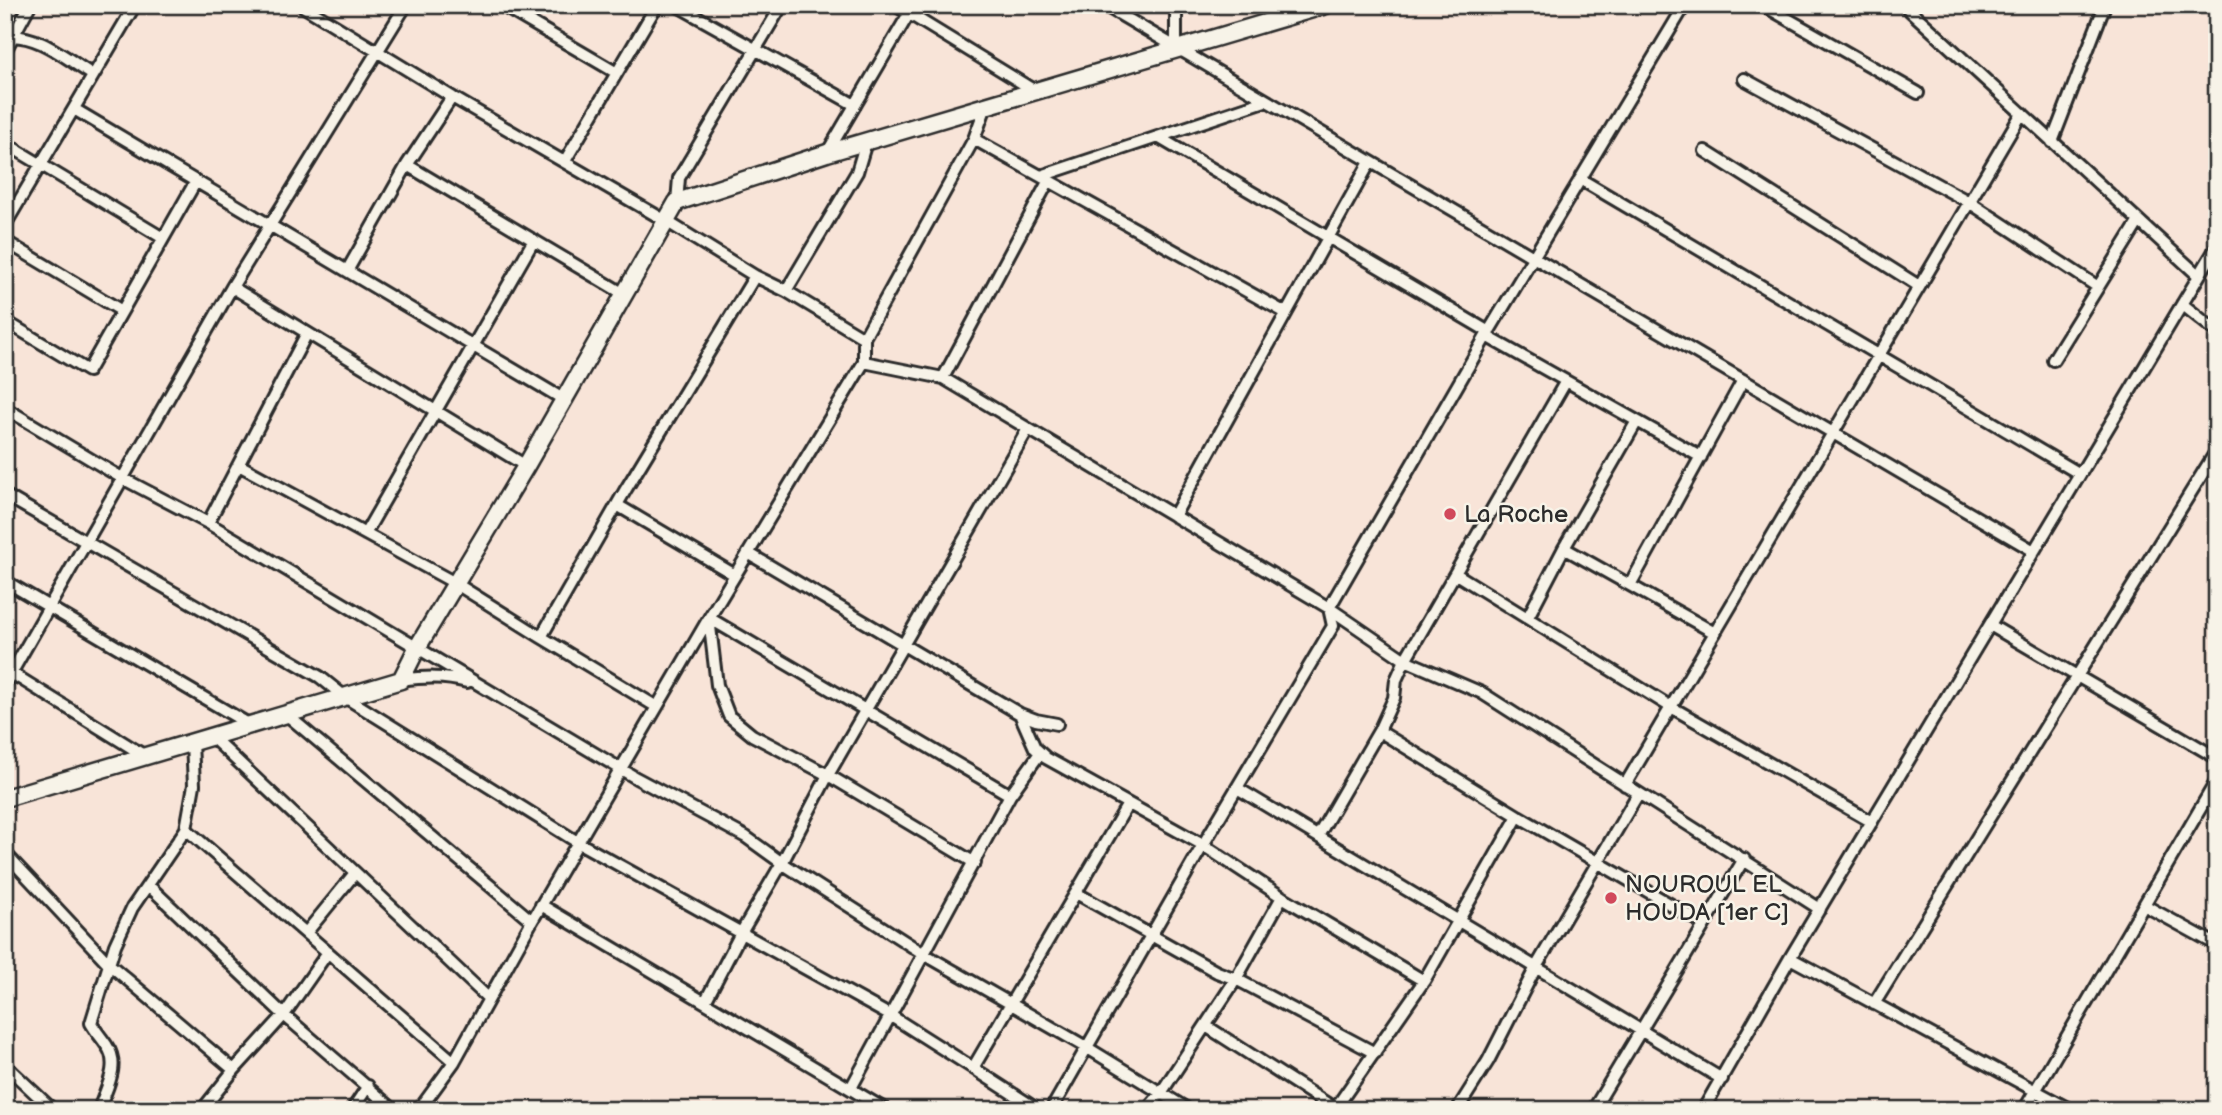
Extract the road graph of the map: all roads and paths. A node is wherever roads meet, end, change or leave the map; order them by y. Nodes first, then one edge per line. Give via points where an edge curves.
1 (30, 5) edge
2 (135, 5) edge
3 (301, 5) edge
4 (406, 5) edge
5 (501, 5) edge
6 (657, 5) edge
7 (676, 5) edge
8 (782, 5) edge
9 (895, 5) edge
10 (1104, 5) edge
11 (1176, 5) edge
12 (1685, 5) edge
13 (1763, 5) edge
14 (1904, 5) edge
15 (2105, 5) edge
16 (1322, 6) edge
17 (1914, 9) edge
18 (911, 10) edge
19 (10, 36) edge
20 (1177, 49) junction
21 (756, 50) junction
22 (5, 51) edge
23 (378, 52) junction
24 (617, 73) junction
25 (93, 75) junction
26 (1744, 79) dead end
27 (1035, 91) junction
28 (1918, 93) dead end
29 (452, 97) junction
30 (1265, 101) junction
31 (855, 105) junction
32 (986, 106) junction
33 (74, 109) junction
34 (2022, 113) junction
35 (1158, 137) junction
36 (974, 139) junction
37 (866, 142) junction
38 (2052, 142) junction
39 (5, 143) edge
40 (1705, 151) dead end
41 (827, 153) junction
42 (565, 161) junction
43 (1370, 162) junction
44 (41, 164) junction
45 (407, 165) junction
46 (1045, 178) junction
47 (1580, 179) junction
48 (196, 181) junction
49 (677, 202) junction
50 (1969, 202) junction
51 (666, 221) junction
52 (2139, 221) junction
53 (269, 224) junction
54 (5, 225) edge
55 (1328, 237) junction
56 (163, 238) junction
57 (534, 240) junction
58 (5, 241) edge
59 (2216, 247) edge
60 (1533, 258) junction
61 (347, 271) junction
62 (755, 276) junction
63 (2199, 276) junction
64 (1919, 286) junction
65 (232, 287) junction
66 (2098, 287) junction
67 (786, 291) junction
68 (624, 294) junction
69 (2182, 304) junction
70 (122, 311) junction
71 (1286, 313) junction
72 (5, 321) edge
73 (2217, 332) edge
74 (307, 333) junction
75 (1488, 334) junction
76 (864, 338) junction
77 (474, 345) junction
78 (1879, 356) junction
79 (2053, 360) dead end
80 (864, 362) junction
81 (943, 378) junction
82 (1743, 380) junction
83 (1566, 381) junction
84 (563, 399) junction
85 (5, 408) edge
86 (435, 412) junction
87 (1637, 421) junction
88 (1028, 429) junction
89 (1833, 433) junction
90 (2217, 450) edge
91 (1701, 457) junction
92 (239, 465) junction
93 (526, 466) junction
94 (2080, 474) junction
95 (122, 478) junction
96 (5, 495) edge
97 (617, 505) junction
98 (1174, 516) junction
99 (208, 523) junction
100 (365, 534) junction
101 (87, 541) junction
102 (1564, 548) junction
103 (2034, 551) junction
104 (748, 553) junction
105 (1456, 574) junction
106 (735, 575) junction
107 (5, 581) edge
108 (455, 583) junction
109 (1630, 586) junction
110 (50, 606) junction
111 (1329, 608) junction
112 (1528, 617) junction
113 (709, 618) junction
114 (1990, 625) junction
115 (1715, 633) junction
116 (541, 638) junction
117 (902, 645) junction
118 (417, 648) junction
119 (1405, 660) junction
120 (9, 671) edge
121 (2077, 676) junction
122 (401, 680) junction
123 (5, 684) edge
124 (482, 687) junction
125 (345, 697) junction
126 (657, 707) junction
127 (1671, 707) junction
128 (865, 710) junction
129 (1020, 714) junction
130 (287, 715) junction
131 (1057, 723) dead end
132 (250, 724) junction
133 (1379, 731) junction
134 (212, 737) junction
135 (192, 742) junction
136 (1040, 753) junction
137 (145, 756) junction
138 (2217, 758) edge
139 (621, 769) junction
140 (828, 775) junction
141 (2217, 780) edge
142 (1625, 785) junction
143 (1237, 788) junction
144 (1638, 794) junction
145 (1010, 795) junction
146 (5, 797) edge
147 (1128, 804) junction
148 (1518, 816) junction
149 (1872, 822) junction
150 (186, 829) junction
151 (1318, 836) junction
152 (579, 843) junction
153 (1203, 845) junction
154 (5, 853) edge
155 (1744, 859) junction
156 (1597, 860) junction
157 (782, 863) junction
158 (975, 863) junction
159 (355, 873) junction
160 (148, 885) junction
161 (1076, 893) junction
162 (1282, 897) junction
163 (541, 905) junction
164 (2144, 905) junction
165 (1820, 909) junction
166 (1457, 920) junction
167 (531, 921) junction
168 (1704, 924) junction
169 (306, 933) junction
170 (741, 933) junction
171 (1151, 937) junction
172 (2217, 946) edge
173 (328, 952) junction
174 (924, 954) junction
175 (1790, 958) junction
176 (109, 964) junction
177 (1536, 967) junction
178 (1236, 979) junction
179 (1424, 981) junction
180 (488, 998) junction
181 (705, 1002) junction
182 (1011, 1004) junction
183 (1874, 1004) junction
184 (284, 1015) junction
185 (891, 1016) junction
186 (1206, 1026) junction
187 (1642, 1029) junction
188 (1086, 1047) junction
189 (1375, 1053) junction
190 (454, 1062) junction
191 (5, 1065) edge
192 (973, 1068) junction
193 (234, 1070) junction
194 (1722, 1079) junction
195 (368, 1086) junction
196 (851, 1088) junction
197 (2036, 1091) junction
198 (1161, 1093) junction
199 (1336, 1109) edge
200 (53, 1110) edge
201 (99, 1110) edge
202 (202, 1110) edge
203 (352, 1110) edge
204 (394, 1110) edge
205 (419, 1110) edge
206 (886, 1110) edge
207 (1038, 1110) edge
208 (1051, 1110) edge
209 (1147, 1110) edge
210 (1189, 1110) edge
211 (1457, 1110) edge
212 (1593, 1110) edge
213 (1703, 1110) edge
214 (2024, 1110) edge
215 (2071, 1110) edge

1 - 19 street
2 - 25 street
3 - 23 street
4 - 23 street
5 - 24 street
6 - 24 street
7 - 21 street
8 - 21 street
9 - 18 street
10 - 20 street
11 - 20 street
12 - 47 street
13 - 28 street
14 - 17 street
15 - 38 street
16 - 20 street
17 - 34 street
18 - 27 street
18 - 31 street
19 - 22 street
19 - 25 street via 31,38
20 - 27 street
20 - 30 street
21 - 31 street
21 - 49 street via 679,178
23 - 29 street
23 - 53 street
24 - 42 street
25 - 33 street
26 - 50 street
27 - 32 street
29 - 42 street
29 - 45 street
30 - 35 street
30 - 43 street
31 - 41 street
32 - 36 street
32 - 37 street
33 - 44 street
33 - 48 street
34 - 38 street
34 - 50 street
35 - 46 street
35 - 55 street
36 - 46 street
36 - 76 street
37 - 41 street
37 - 67 street via 857,172
38 - 52 street
39 - 44 street
40 - 64 street
41 - 49 street
42 - 51 street
43 - 55 street
43 - 60 street
44 - 54 street
44 - 56 street
45 - 57 street
45 - 61 street
46 - 71 street
46 - 81 street
47 - 60 street
47 - 78 street
48 - 53 street
48 - 56 street
49 - 51 street
50 - 64 street
50 - 66 street
51 - 62 street
51 - 68 street
52 - 63 street
52 - 66 street
53 - 61 street
53 - 65 street
55 - 71 street
55 - 75 street
56 - 70 street
57 - 68 street
57 - 77 street
58 - 70 street
59 - 63 street
60 - 75 street
60 - 82 street
61 - 77 street
62 - 67 street
62 - 97 street
63 - 69 street
64 - 78 street
65 - 74 street
65 - 95 street
66 - 79 street
67 - 76 street
68 - 84 street
69 - 73 street
69 - 94 street
70 - 72 street via 88,371
71 - 98 street
74 - 86 street
74 - 92 street
75 - 83 street
75 - 111 street
76 - 80 street
77 - 84 street
77 - 86 street
78 - 89 street
78 - 94 street
80 - 81 street
80 - 104 street
81 - 88 street
82 - 89 street
82 - 91 street
83 - 87 street
83 - 105 street
84 - 93 street
85 - 95 street
86 - 93 street
86 - 100 street
87 - 91 street
87 - 102 street
88 - 98 street
88 - 117 street
89 - 103 street
89 - 115 street
90 - 121 street
91 - 109 street
92 - 99 street
92 - 100 street
93 - 108 street
94 - 103 street
95 - 99 street
95 - 101 street
96 - 101 street
97 - 106 street
97 - 116 street
98 - 111 street
99 - 118 street
100 - 108 street
101 - 110 street
101 - 125 street via 320,677
102 - 109 street
102 - 112 street
103 - 114 street
104 - 106 street
104 - 117 street
105 - 112 street
105 - 119 street
106 - 113 street
107 - 110 street
108 - 116 street
108 - 118 street
109 - 115 street
110 - 120 street
110 - 132 street
111 - 119 street
111 - 143 street via 1333,626
112 - 127 street
113 - 126 street
113 - 128 street
113 - 140 street via 717,685 729,716 752,735
114 - 121 street
114 - 149 street
115 - 127 street
116 - 126 street
117 - 128 street
117 - 129 street
118 - 122 street
118 - 124 street
119 - 133 street
119 - 142 street via 1482,693
120 - 123 street
120 - 137 street
121 - 138 street
121 - 183 street
122 - 124 street via 453,678
122 - 125 street
124 - 139 street
125 - 130 street
125 - 152 street
126 - 139 street
127 - 142 street
127 - 149 street
128 - 140 street
128 - 145 street
129 - 131 street
129 - 136 street
130 - 132 street
130 - 167 street
132 - 134 street
133 - 148 street
133 - 151 street
134 - 135 street
134 - 159 street
135 - 137 street
135 - 150 street via 194,785
136 - 145 street
136 - 147 street
137 - 146 street
139 - 152 street
139 - 157 street via 746,837
140 - 157 street
140 - 158 street
141 - 164 street
142 - 144 street
143 - 151 street
143 - 153 street
144 - 155 street
144 - 156 street
145 - 158 street
147 - 153 street
147 - 161 street
148 - 156 street
148 - 166 street
149 - 165 street
150 - 160 street
150 - 169 street
151 - 166 street
152 - 163 street
152 - 170 street
153 - 162 street
153 - 171 street
154 - 176 street
155 - 165 street
155 - 168 street
156 - 168 street
156 - 177 street
157 - 170 street
157 - 174 street
158 - 174 street
159 - 169 street
159 - 180 street
160 - 176 street via 132,908
160 - 184 street
161 - 171 street
161 - 182 street
162 - 178 street
162 - 179 street
163 - 167 street
163 - 181 street
164 - 172 street
164 - 197 street
165 - 175 street
166 - 177 street
166 - 179 street
167 - 180 street
168 - 187 street
169 - 173 street
170 - 181 street
170 - 185 street
171 - 178 street
171 - 188 street
173 - 184 street
173 - 190 street
174 - 182 street
174 - 185 street
175 - 183 street
175 - 194 street
176 - 193 street
176 - 201 street via 91,1023 113,1061
177 - 187 street
177 - 211 street
178 - 186 street
178 - 189 street
179 - 189 street
180 - 190 street
181 - 196 street
182 - 188 street
182 - 192 street
183 - 197 street
184 - 193 street
184 - 195 street
185 - 192 street
185 - 196 street
186 - 198 street
186 - 199 street
187 - 194 street
187 - 212 street
188 - 198 street
188 - 208 street
189 - 199 street
190 - 205 street
191 - 200 street
192 - 207 street
193 - 202 street
194 - 213 street
195 - 203 street
195 - 204 street
196 - 206 street
197 - 214 street
197 - 215 street
198 - 209 street
198 - 210 street

